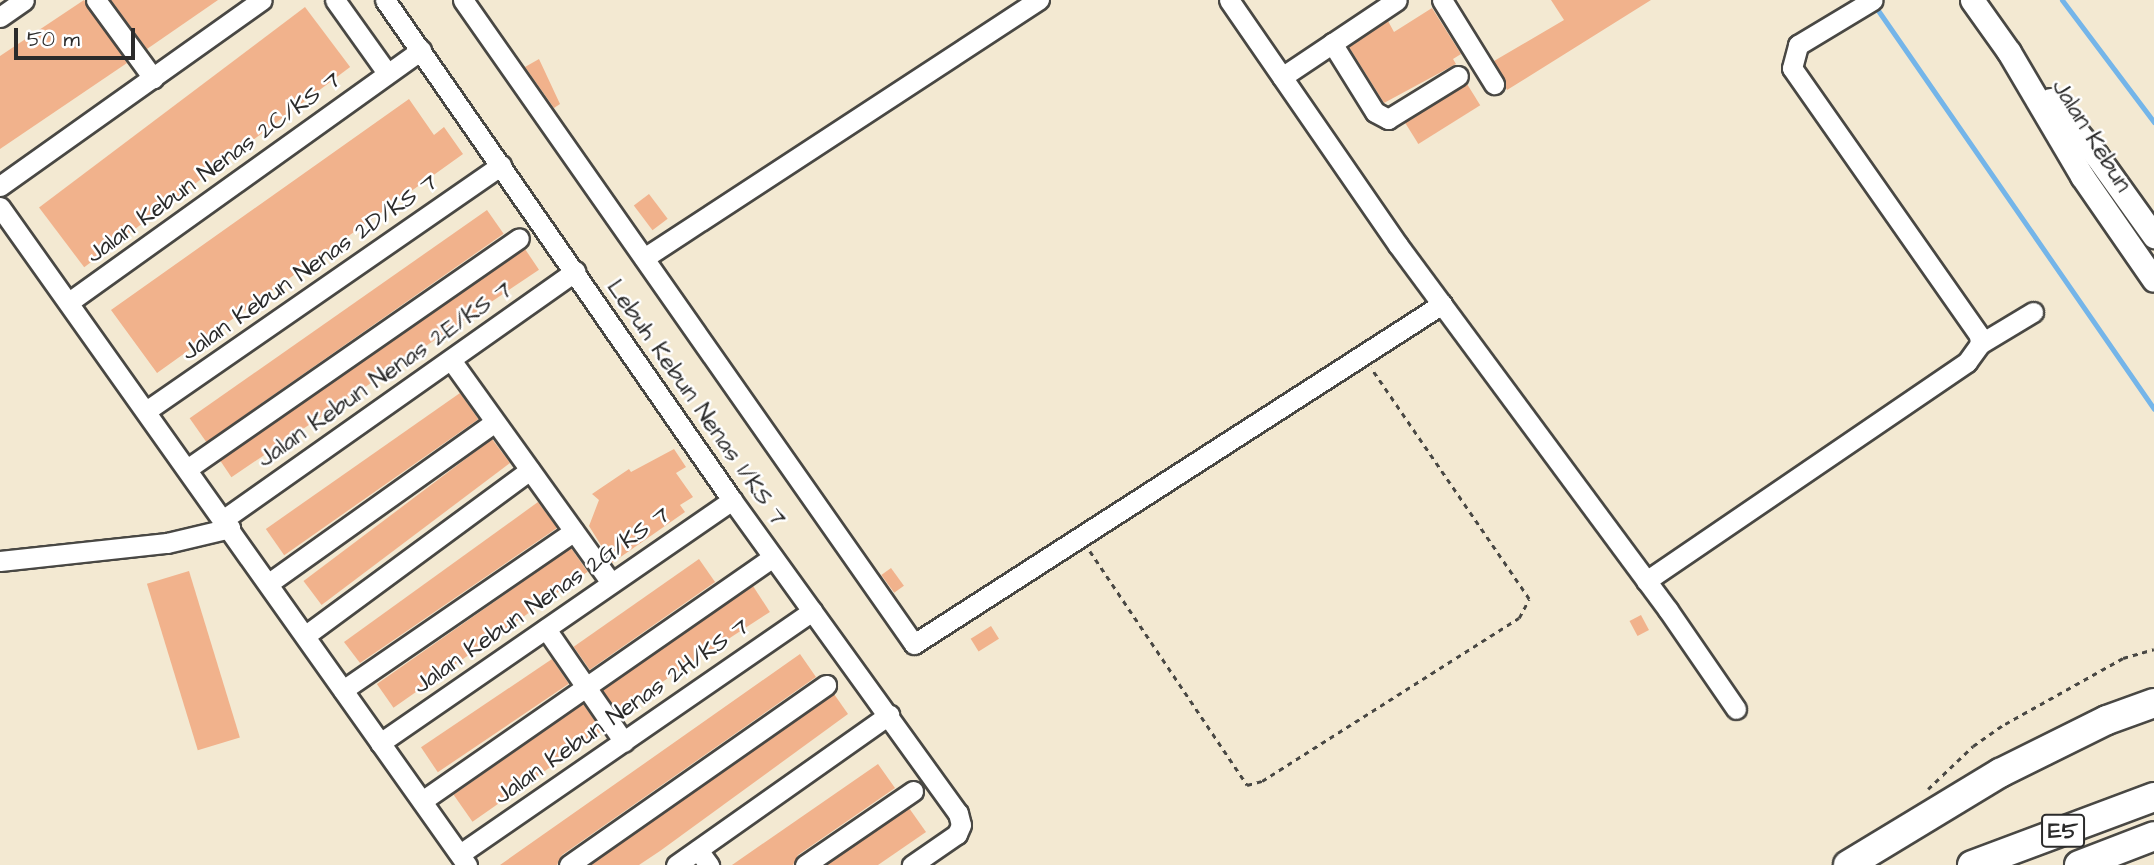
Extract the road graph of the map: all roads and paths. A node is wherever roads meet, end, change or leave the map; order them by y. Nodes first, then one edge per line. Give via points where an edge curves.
1 (24, 0) edge
2 (96, 0) edge
3 (262, 0) edge
4 (335, 0) edge
5 (386, 0) edge
6 (463, 0) edge
7 (1039, 0) edge
8 (1229, 0) edge
9 (1397, 0) edge
10 (1442, 0) edge
11 (1873, 0) edge
12 (1972, 0) edge
13 (0, 17) edge
14 (1332, 43) junction
15 (421, 50) junction
16 (2009, 52) junction
17 (387, 73) junction
18 (1458, 76) dead end
19 (1282, 77) junction
20 (153, 78) junction
21 (1494, 84) dead end
22 (501, 165) junction
23 (0, 186) edge
24 (0, 207) edge
25 (2154, 236) edge
26 (519, 238) dead end
27 (644, 258) junction
28 (575, 271) junction
29 (2154, 280) edge
30 (69, 302) junction
31 (1442, 304) junction
32 (2033, 312) dead end
33 (1980, 344) junction
34 (1363, 357) junction
35 (451, 360) junction
36 (146, 411) junction
37 (495, 422) junction
38 (187, 469) junction
39 (530, 470) junction
40 (732, 500) junction
41 (227, 524) junction
42 (574, 531) junction
43 (1082, 539) junction
44 (773, 557) junction
45 (0, 561) edge
46 (1646, 581) junction
47 (269, 583) junction
48 (611, 583) junction
49 (812, 611) junction
50 (545, 628) junction
51 (306, 635) junction
52 (2154, 649) edge
53 (827, 685) dead end
54 (584, 688) junction
55 (343, 690) junction
56 (2154, 703) edge
57 (1736, 709) dead end
58 (889, 715) junction
59 (624, 742) junction
60 (380, 743) junction
61 (913, 791) dead end
62 (2154, 797) edge
63 (1919, 798) dead end
64 (422, 801) junction
65 (2154, 836) edge
66 (704, 857) edge
67 (464, 860) edge
68 (569, 865) edge
69 (676, 865) edge
70 (805, 865) edge
71 (912, 865) edge
72 (1848, 865) edge
73 (1972, 865) edge
74 (2079, 865) edge

1 - 13 street
2 - 20 street
3 - 20 street
4 - 17 street
5 - 15 street, Lebuh Kebun Nenas 1/KS 7
6 - 27 street
7 - 27 street
8 - 19 street
9 - 14 street
10 - 21 street
11 - 33 street via 1798,45 1792,68 1979,335
12 - 16 main road, Jalan Kebun
14 - 18 street via 1375,112 1388,119
14 - 19 street
15 - 17 street, Jalan Kebun Nenas 2C/KS 7
15 - 22 street, Lebuh Kebun Nenas 1/KS 7
16 - 25 main road, Jalan Kebun via 2096,155
16 - 29 main road, Jalan Kebun via 2082,176
17 - 30 street, Jalan Kebun Nenas 2C/KS 7
19 - 31 street
20 - 23 street
22 - 28 street, Lebuh Kebun Nenas 1/KS 7
22 - 36 street, Jalan Kebun Nenas 2D/KS 7
24 - 30 street
26 - 38 street
27 - 43 street via 911,642 921,642
28 - 35 street, Jalan Kebun Nenas 2E/KS 7
28 - 40 street, Lebuh Kebun Nenas 1/KS 7
30 - 36 street
31 - 34 street
31 - 46 street
32 - 33 street
33 - 46 street via 1967,362
34 - 43 street
34 - 43 path via 1528,600 1519,618 1262,782 1247,785
35 - 37 street
35 - 41 street, Jalan Kebun Nenas 2E/KS 7
36 - 38 street
37 - 39 street
37 - 47 street
38 - 41 street
39 - 42 street
39 - 51 street
40 - 44 street, Lebuh Kebun Nenas 1/KS 7
40 - 48 street, Jalan Kebun Nenas 2G/KS 7
41 - 45 street via 167,542
41 - 47 street
42 - 48 street
42 - 55 street
44 - 49 street, Lebuh Kebun Nenas 1/KS 7
44 - 54 street
46 - 57 street
47 - 51 street
48 - 50 street, Jalan Kebun Nenas 2G/KS 7
49 - 58 street, Lebuh Kebun Nenas 1/KS 7
49 - 59 street, Jalan Kebun Nenas 2H/KS 7
50 - 54 street
50 - 60 street, Jalan Kebun Nenas 2G/KS 7
51 - 55 street
52 - 63 path via 2123,658 2005,724 1973,746
53 - 68 street
54 - 59 street
54 - 64 street
55 - 60 street
56 - 72 highway via 2107,720 2000,773
58 - 66 street
58 - 71 street, Lebuh Kebun Nenas 1/KS 7 via 958,813 961,825 957,834
59 - 67 street, Jalan Kebun Nenas 2H/KS 7
60 - 64 street
61 - 70 street
62 - 73 highway, E5
64 - 67 street
65 - 74 highway, E5
66 - 69 street

